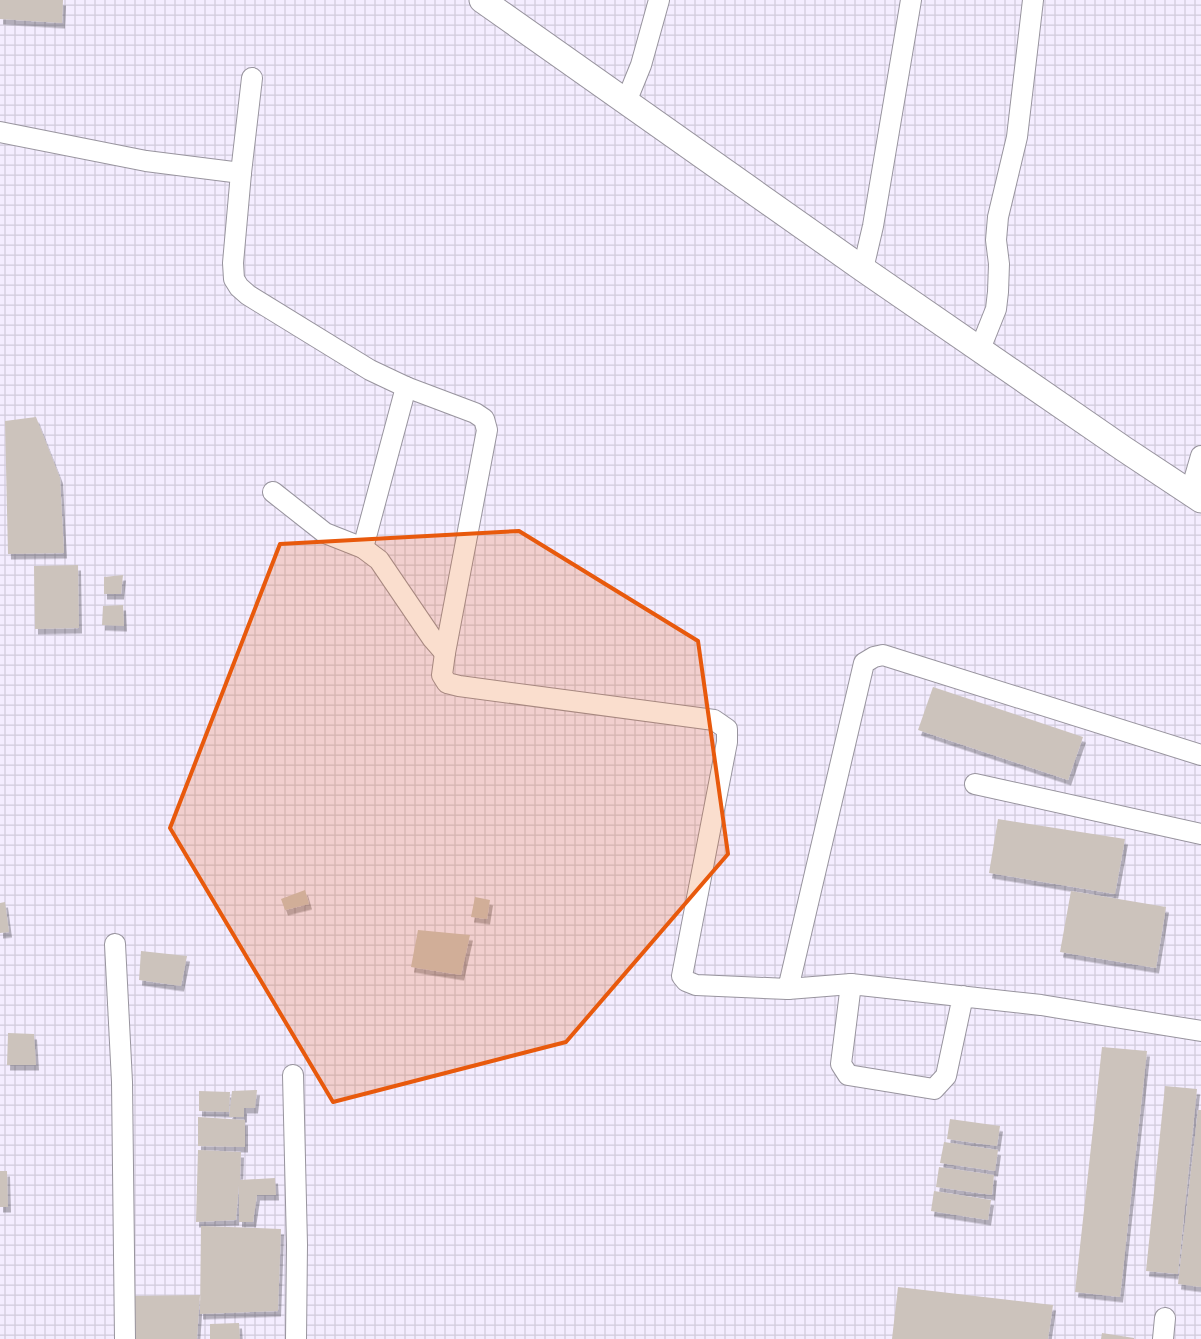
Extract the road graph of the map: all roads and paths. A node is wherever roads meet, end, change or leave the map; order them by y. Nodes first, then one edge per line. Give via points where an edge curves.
1 (482, 0) edge
2 (659, 0) edge
3 (911, 0) edge
4 (1033, 0) edge
5 (252, 78) dead end
6 (626, 102) junction
7 (0, 132) edge
8 (240, 173) junction
9 (863, 269) junction
10 (980, 349) junction
11 (406, 388) junction
12 (1201, 456) edge
13 (273, 492) dead end
14 (1196, 497) edge
15 (364, 548) junction
16 (445, 653) junction
17 (1201, 755) edge
18 (976, 784) dead end
19 (1201, 834) edge
20 (115, 944) dead end
21 (852, 984) junction
22 (788, 989) junction
23 (963, 996) junction
24 (1201, 1031) edge
25 (292, 1075) dead end
26 (1165, 1318) dead end
27 (125, 1339) edge
28 (296, 1339) edge
29 (1163, 1339) edge

1 - 6 main road
2 - 6 street via 641,65
3 - 9 street
4 - 10 street via 1017,137 998,217 996,310
5 - 8 street
6 - 9 main road
7 - 8 street via 146,161
8 - 11 street via 233,263 234,279 239,287 370,370
9 - 10 main road
10 - 14 main road
11 - 15 street
11 - 16 street via 475,413 484,419 487,430
12 - 14 street
13 - 15 street via 325,533
15 - 16 street via 379,560
16 - 22 street via 442,675 447,683 714,720 727,729 682,976 696,985
17 - 22 street via 883,655 874,657 864,663
18 - 19 street
20 - 27 street via 122,1082
21 - 22 street
21 - 23 street
21 - 23 street via 840,1064 848,1075 934,1089 946,1076
23 - 24 street
25 - 28 street via 298,1245
26 - 29 street

